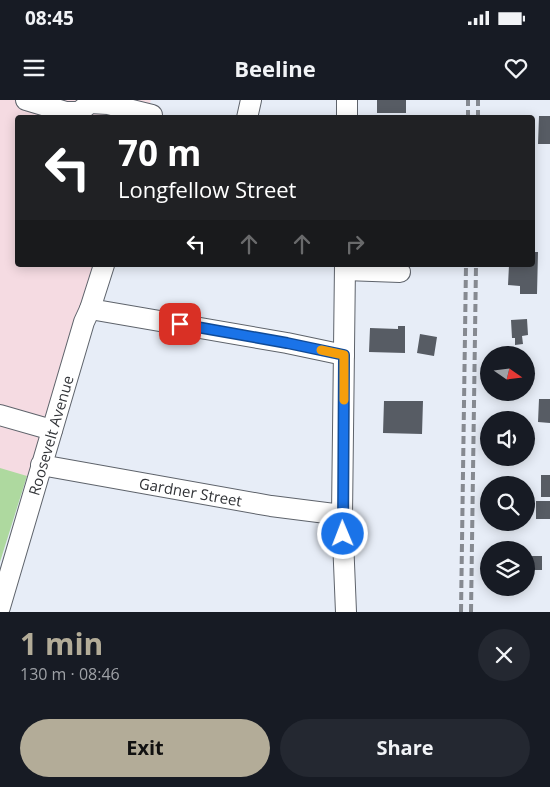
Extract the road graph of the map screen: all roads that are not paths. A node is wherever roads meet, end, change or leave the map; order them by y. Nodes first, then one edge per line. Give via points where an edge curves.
1 (26, 100) edge
2 (251, 100) edge
3 (347, 100) edge
4 (153, 111) edge
5 (248, 115) edge
6 (347, 115) edge
7 (103, 267) edge
8 (345, 268) edge
9 (375, 268) edge
10 (400, 272) dead end
11 (90, 309) junction
12 (344, 355) junction
13 (0, 415) edge
14 (52, 430) junction
15 (41, 465) junction
16 (342, 515) junction
17 (0, 607) edge
18 (346, 612) edge

1 - 4 street via 66,112 79,112 90,103
2 - 5 street
3 - 6 street
7 - 11 street, Roosevelt Avenue
8 - 9 street
8 - 12 street
9 - 10 street
11 - 12 street
11 - 14 street, Roosevelt Avenue
12 - 16 street
13 - 14 street
14 - 15 street, Roosevelt Avenue
15 - 16 street, Gardner Street via 271,506
15 - 17 street, Roosevelt Avenue
16 - 18 street

